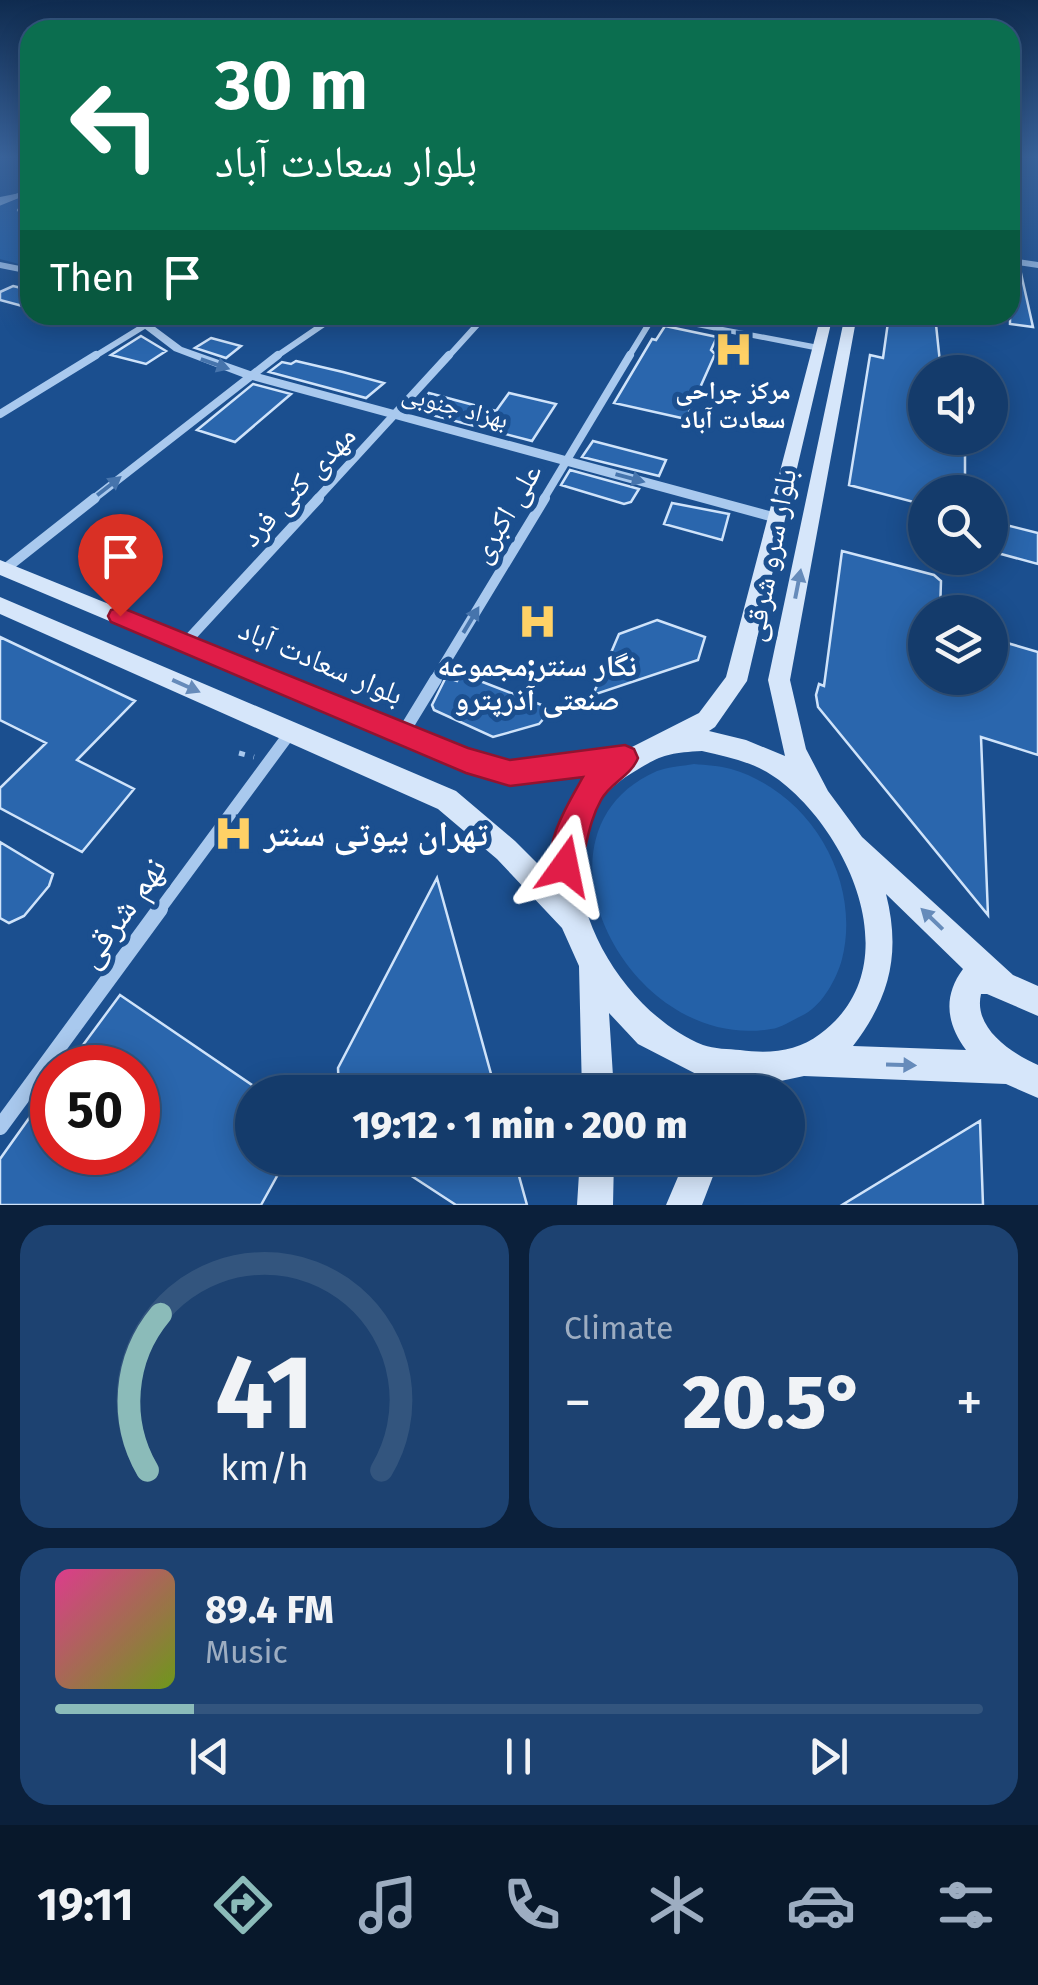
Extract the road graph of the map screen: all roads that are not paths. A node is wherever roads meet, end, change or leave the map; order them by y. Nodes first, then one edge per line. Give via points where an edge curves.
1 (322, 325) edge
2 (477, 325) edge
3 (648, 325) edge
4 (724, 325) edge
5 (824, 325) edge
6 (849, 325) edge
7 (144, 326) joint
8 (819, 346) junction
9 (249, 375) junction
10 (0, 414) edge
11 (396, 414) junction
12 (567, 460) junction
13 (777, 518) junction
14 (3, 568) edge
15 (55, 589) junction
16 (10, 610) edge
17 (185, 643) junction
18 (291, 732) junction
19 (402, 734) junction
20 (661, 743) junction
21 (625, 758) junction
22 (823, 802) junction
23 (854, 844) junction
24 (570, 917) junction
25 (592, 970) junction
26 (1003, 986) junction
27 (1038, 1001) edge
28 (803, 1060) junction
29 (597, 1075) edge
30 (719, 1075) edge
31 (758, 1075) edge
32 (1023, 1075) edge
33 (0, 1127) edge
34 (596, 1175) edge
35 (696, 1175) edge
36 (595, 1205) edge
37 (684, 1205) edge

1 - 9 street
2 - 11 street, مهدی کنی فرد
3 - 12 street, علی اکبری
4 - 8 street
5 - 8 main road, بلوار سرو شرقی
22 -> 6 main road, بلوار سرو شرقی via 796,752 779,680
7 -> 9 street, بهزاد جنوبی via 178,349
7 - 10 street
8 - 13 main road, بلوار سرو شرقی
9 - 11 street, بهزاد جنوبی
14 -> 9 street
11 - 12 street, بهزاد جنوبی
11 - 17 street, مهدی کنی فرد
12 -> 13 street, بهزاد جنوبی
19 -> 12 street, علی اکبری
13 - 20 main road, بلوار سرو شرقی via 736,681 707,720
14 - 15 main road, بلوار سعادت آباد
15 - 16 main road via 42,606
15 - 17 main road, بلوار سعادت آباد
16 -> 18 main road
17 - 19 main road, بلوار سعادت آباد
18 - 24 main road via 447,800
18 - 33 street, نهم شرقی
19 - 21 main road, بلوار سعادت آباد via 510,773
20 - 21 main road
20 - 22 main road via 702,740 744,750 786,770
21 - 24 main road via 594,784 574,820 565,866
22 - 23 main road
26 -> 23 main road
23 - 28 main road via 874,894 880,947 868,998 838,1040
24 - 25 main road
25 - 29 main road
25 - 30 main road via 629,1018
26 - 27 main road
26 - 32 main road via 972,980 962,996 963,1014 970,1033
28 - 31 main road
28 -> 32 main road
34 - 36 main road
35 - 37 main road

